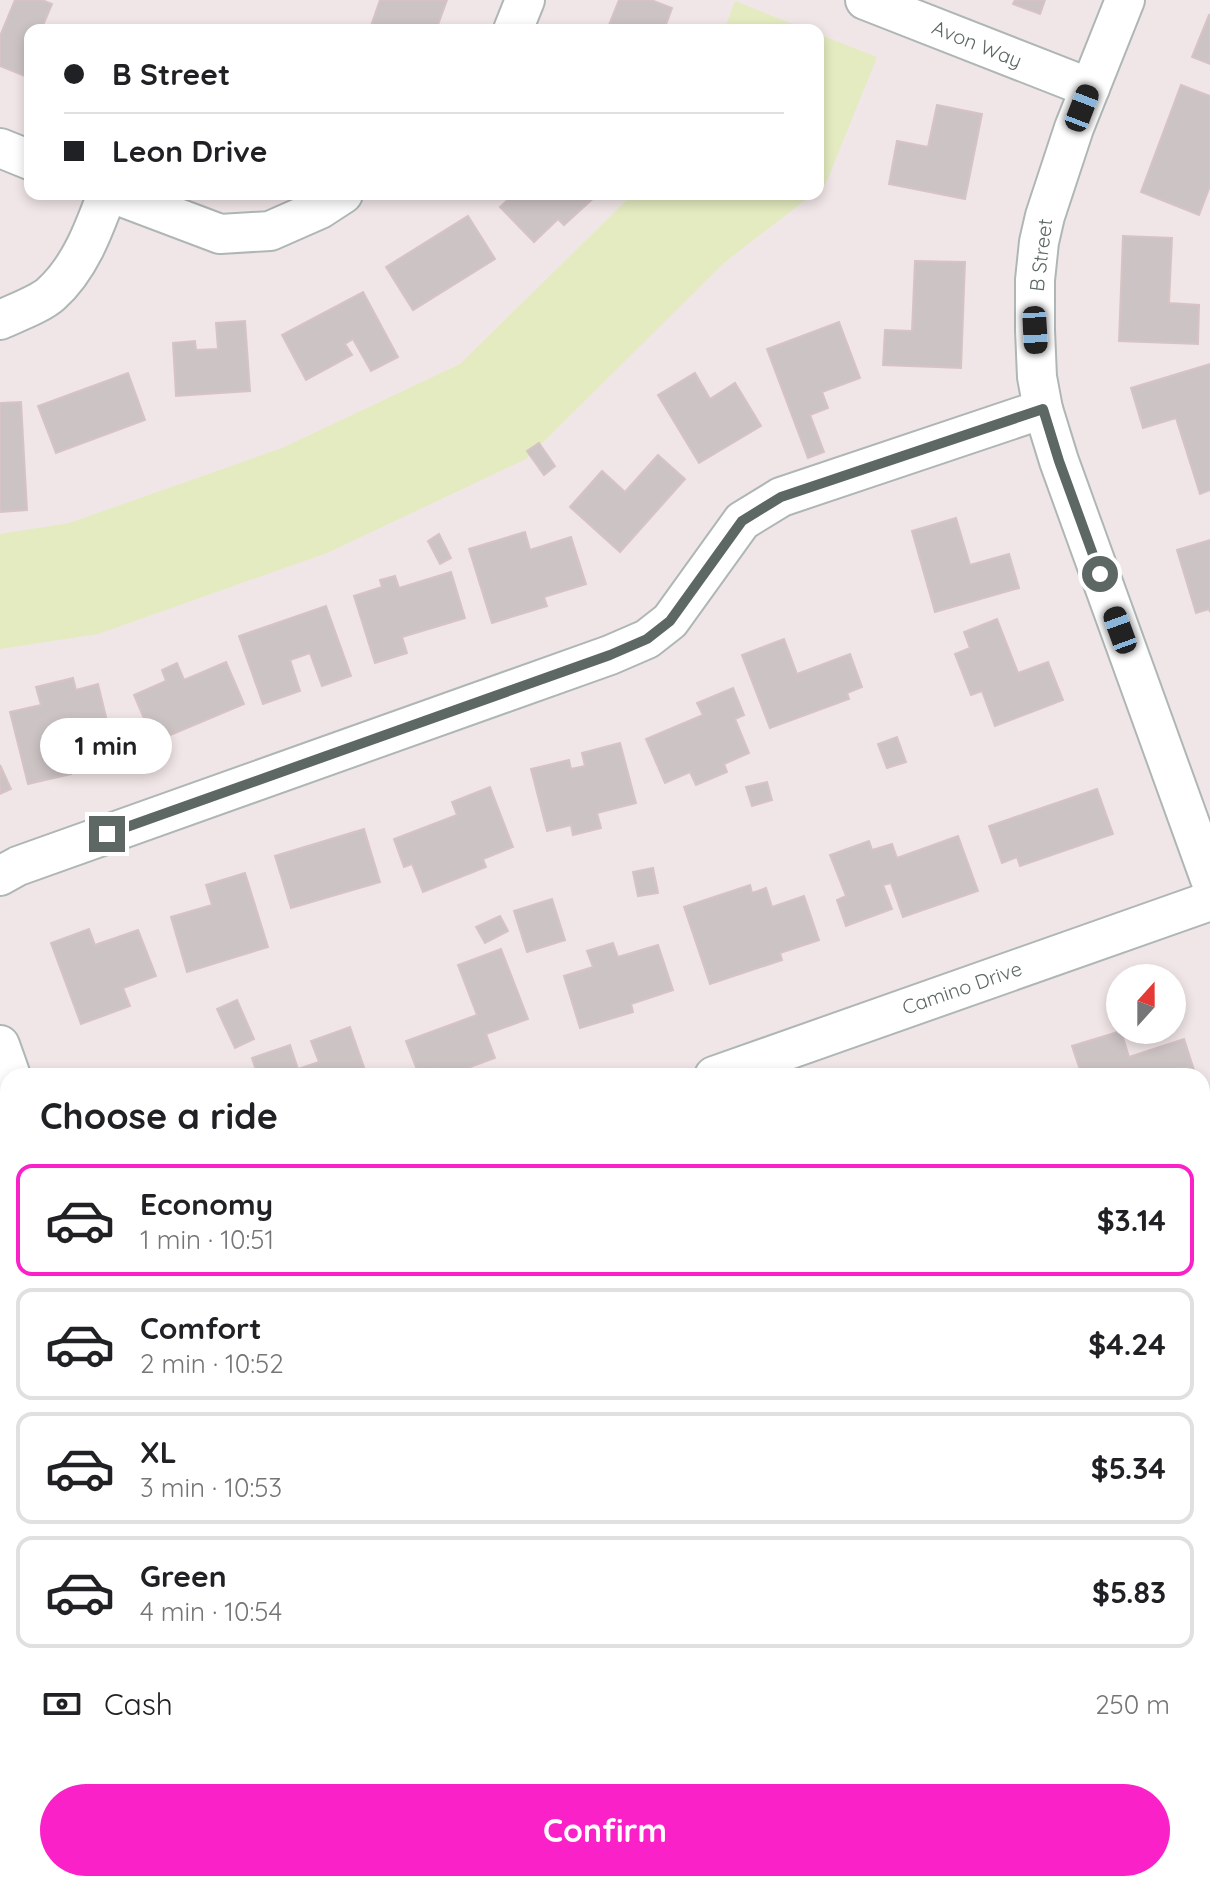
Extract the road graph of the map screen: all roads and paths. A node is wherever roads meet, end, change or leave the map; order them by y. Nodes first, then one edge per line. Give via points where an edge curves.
1 (525, 0) edge
2 (865, 0) edge
3 (1125, 0) edge
4 (515, 24) edge
5 (1090, 88) junction
6 (0, 148) edge
7 (24, 158) edge
8 (105, 200) edge
9 (130, 200) edge
10 (334, 200) edge
11 (0, 320) edge
12 (1043, 409) junction
13 (0, 876) edge
14 (1210, 879) edge
15 (1210, 901) edge
16 (0, 1045) edge
17 (8, 1068) edge
18 (737, 1068) edge

1 - 4 street
2 - 5 street, Avon Way
3 - 5 street, B Street
5 - 12 street, B Street via 1039,242 1035,330
6 - 7 street
8 - 11 street via 93,234 50,296
9 - 10 street via 220,234 270,231
12 - 13 street via 781,497 742,521 670,621 647,639
12 - 14 street, B Street
15 - 18 street, Camino Drive
16 - 17 street

